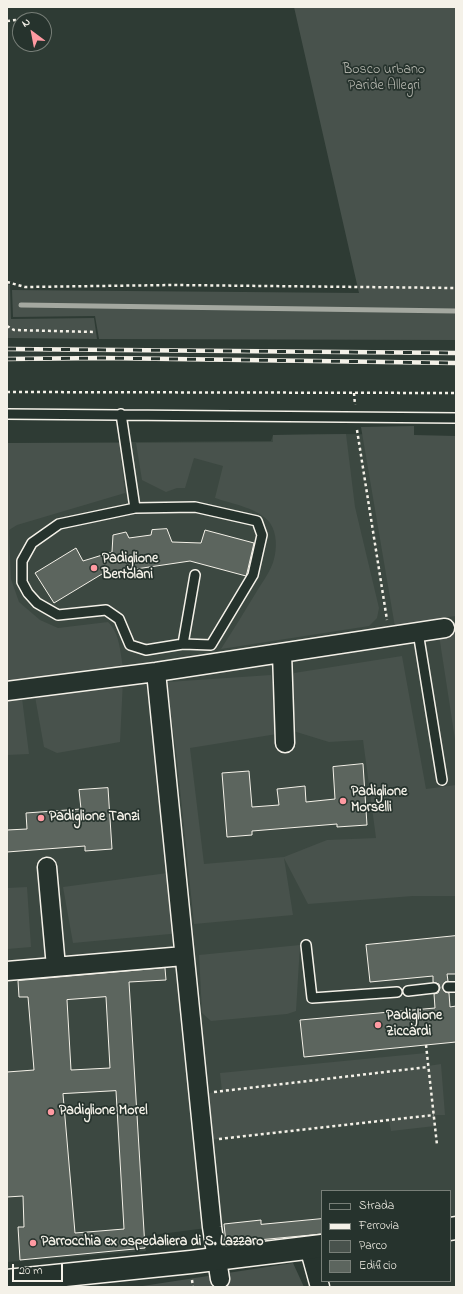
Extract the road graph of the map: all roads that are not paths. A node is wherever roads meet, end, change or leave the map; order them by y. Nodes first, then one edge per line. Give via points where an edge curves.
1 (7, 414) edge
2 (121, 414) junction
3 (456, 418) edge
4 (135, 508) junction
5 (195, 575) dead end
6 (451, 627) edge
7 (418, 632) junction
8 (184, 644) junction
9 (282, 653) junction
10 (156, 672) junction
11 (7, 691) edge
12 (285, 743) dead end
13 (442, 780) dead end
14 (47, 867) dead end
15 (306, 945) dead end
16 (184, 956) junction
17 (56, 967) junction
18 (7, 971) edge
19 (434, 988) dead end
20 (408, 991) dead end
21 (397, 992) dead end
22 (316, 1246) edge
23 (218, 1269) junction
24 (7, 1281) edge
25 (320, 1287) edge

1 - 2 lane
2 - 3 lane
2 - 4 lane
4 - 8 lane via 195,507 257,521 262,535 253,575 211,645
4 - 8 lane via 59,524 32,543 22,561 22,582 37,603 58,615 106,610 119,620 130,645 146,650
5 - 8 lane
6 - 7 street
7 - 9 street
7 - 13 lane
9 - 10 street
9 - 12 street
10 - 11 street
10 - 16 street
14 - 17 street
15 - 21 lane via 312,998
16 - 17 street
16 - 23 street
17 - 18 street
19 - 20 lane
22 - 23 main road
22 - 25 street
23 - 24 main road

